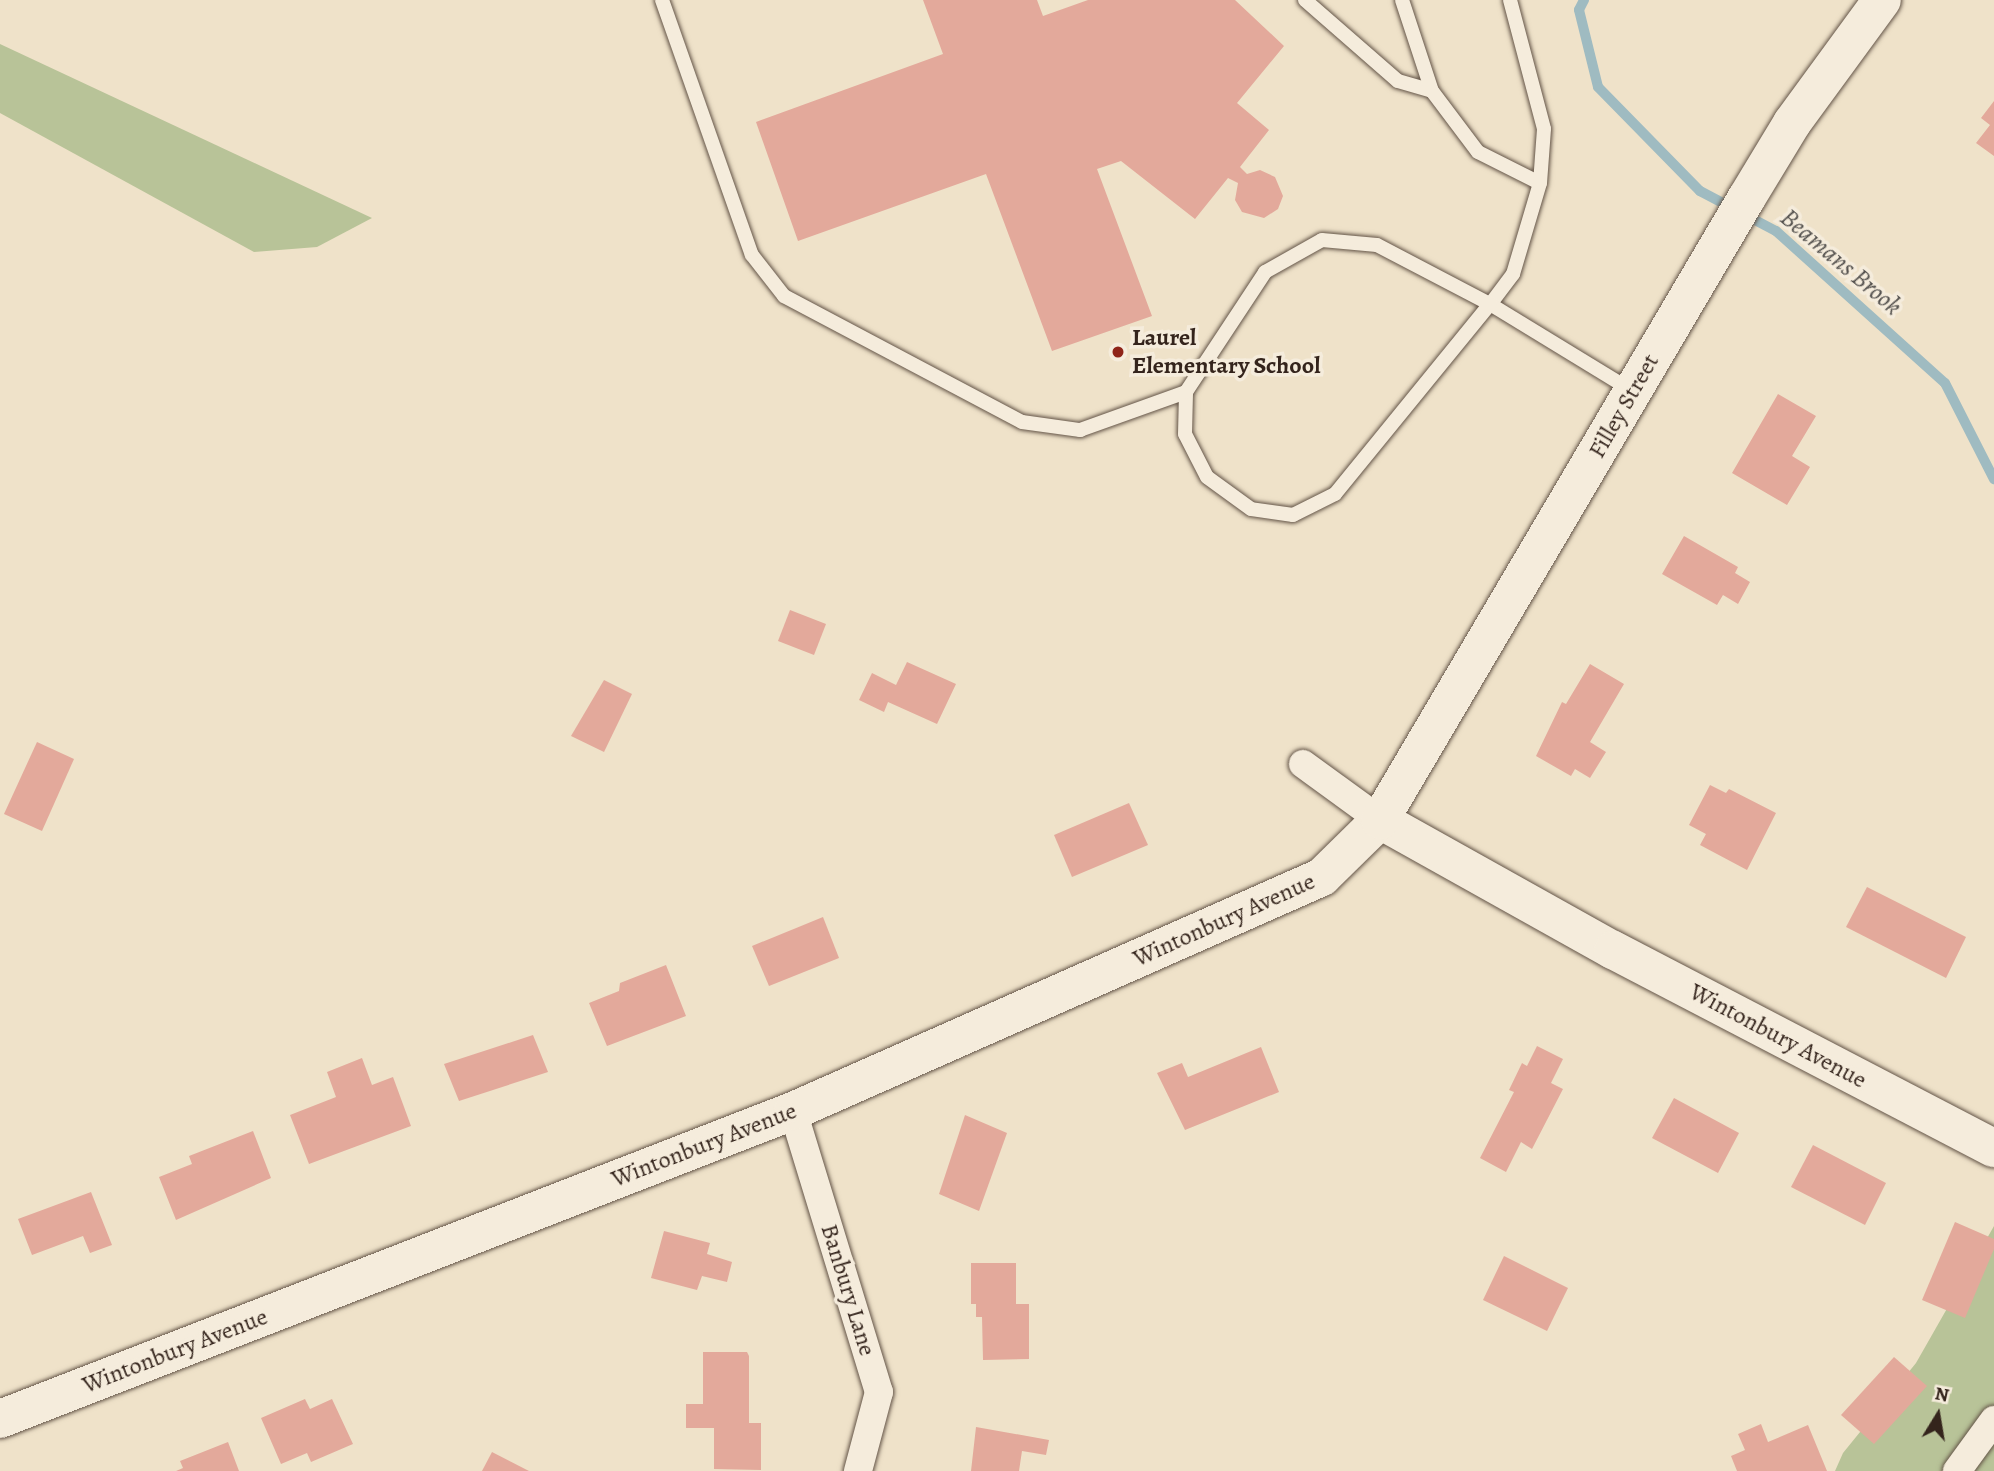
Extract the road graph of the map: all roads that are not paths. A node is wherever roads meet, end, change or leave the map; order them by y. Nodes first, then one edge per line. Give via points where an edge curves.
1 (662, 0) edge
2 (1305, 0) edge
3 (1402, 0) edge
4 (1510, 0) edge
5 (1882, 0) edge
6 (1433, 91) junction
7 (1540, 183) junction
8 (1490, 304) junction
9 (1633, 391) junction
10 (1186, 392) junction
11 (1303, 764) dead end
12 (1380, 820) junction
13 (793, 1111) junction
14 (1994, 1148) edge
15 (0, 1419) edge
16 (1994, 1420) edge
17 (858, 1471) edge
18 (1957, 1471) edge

1 - 10 lane via 752,255 784,296 1021,422 1080,430
2 - 6 lane via 1398,81
3 - 6 lane
4 - 7 lane via 1545,128
5 - 9 street, Filley Street via 1792,124
6 - 7 lane via 1478,152
7 - 8 lane via 1513,274
8 - 9 lane
8 - 10 lane via 1377,245 1322,240 1265,272
8 - 10 lane via 1335,494 1293,515 1251,509 1207,477 1185,435
9 - 12 street, Filley Street
11 - 12 street, Wintonbury Avenue
12 - 13 street, Wintonbury Avenue via 1322,877
12 - 14 street, Wintonbury Avenue via 1613,950
13 - 15 street, Wintonbury Avenue
13 - 17 street, Banbury Lane via 879,1392
16 - 18 street

